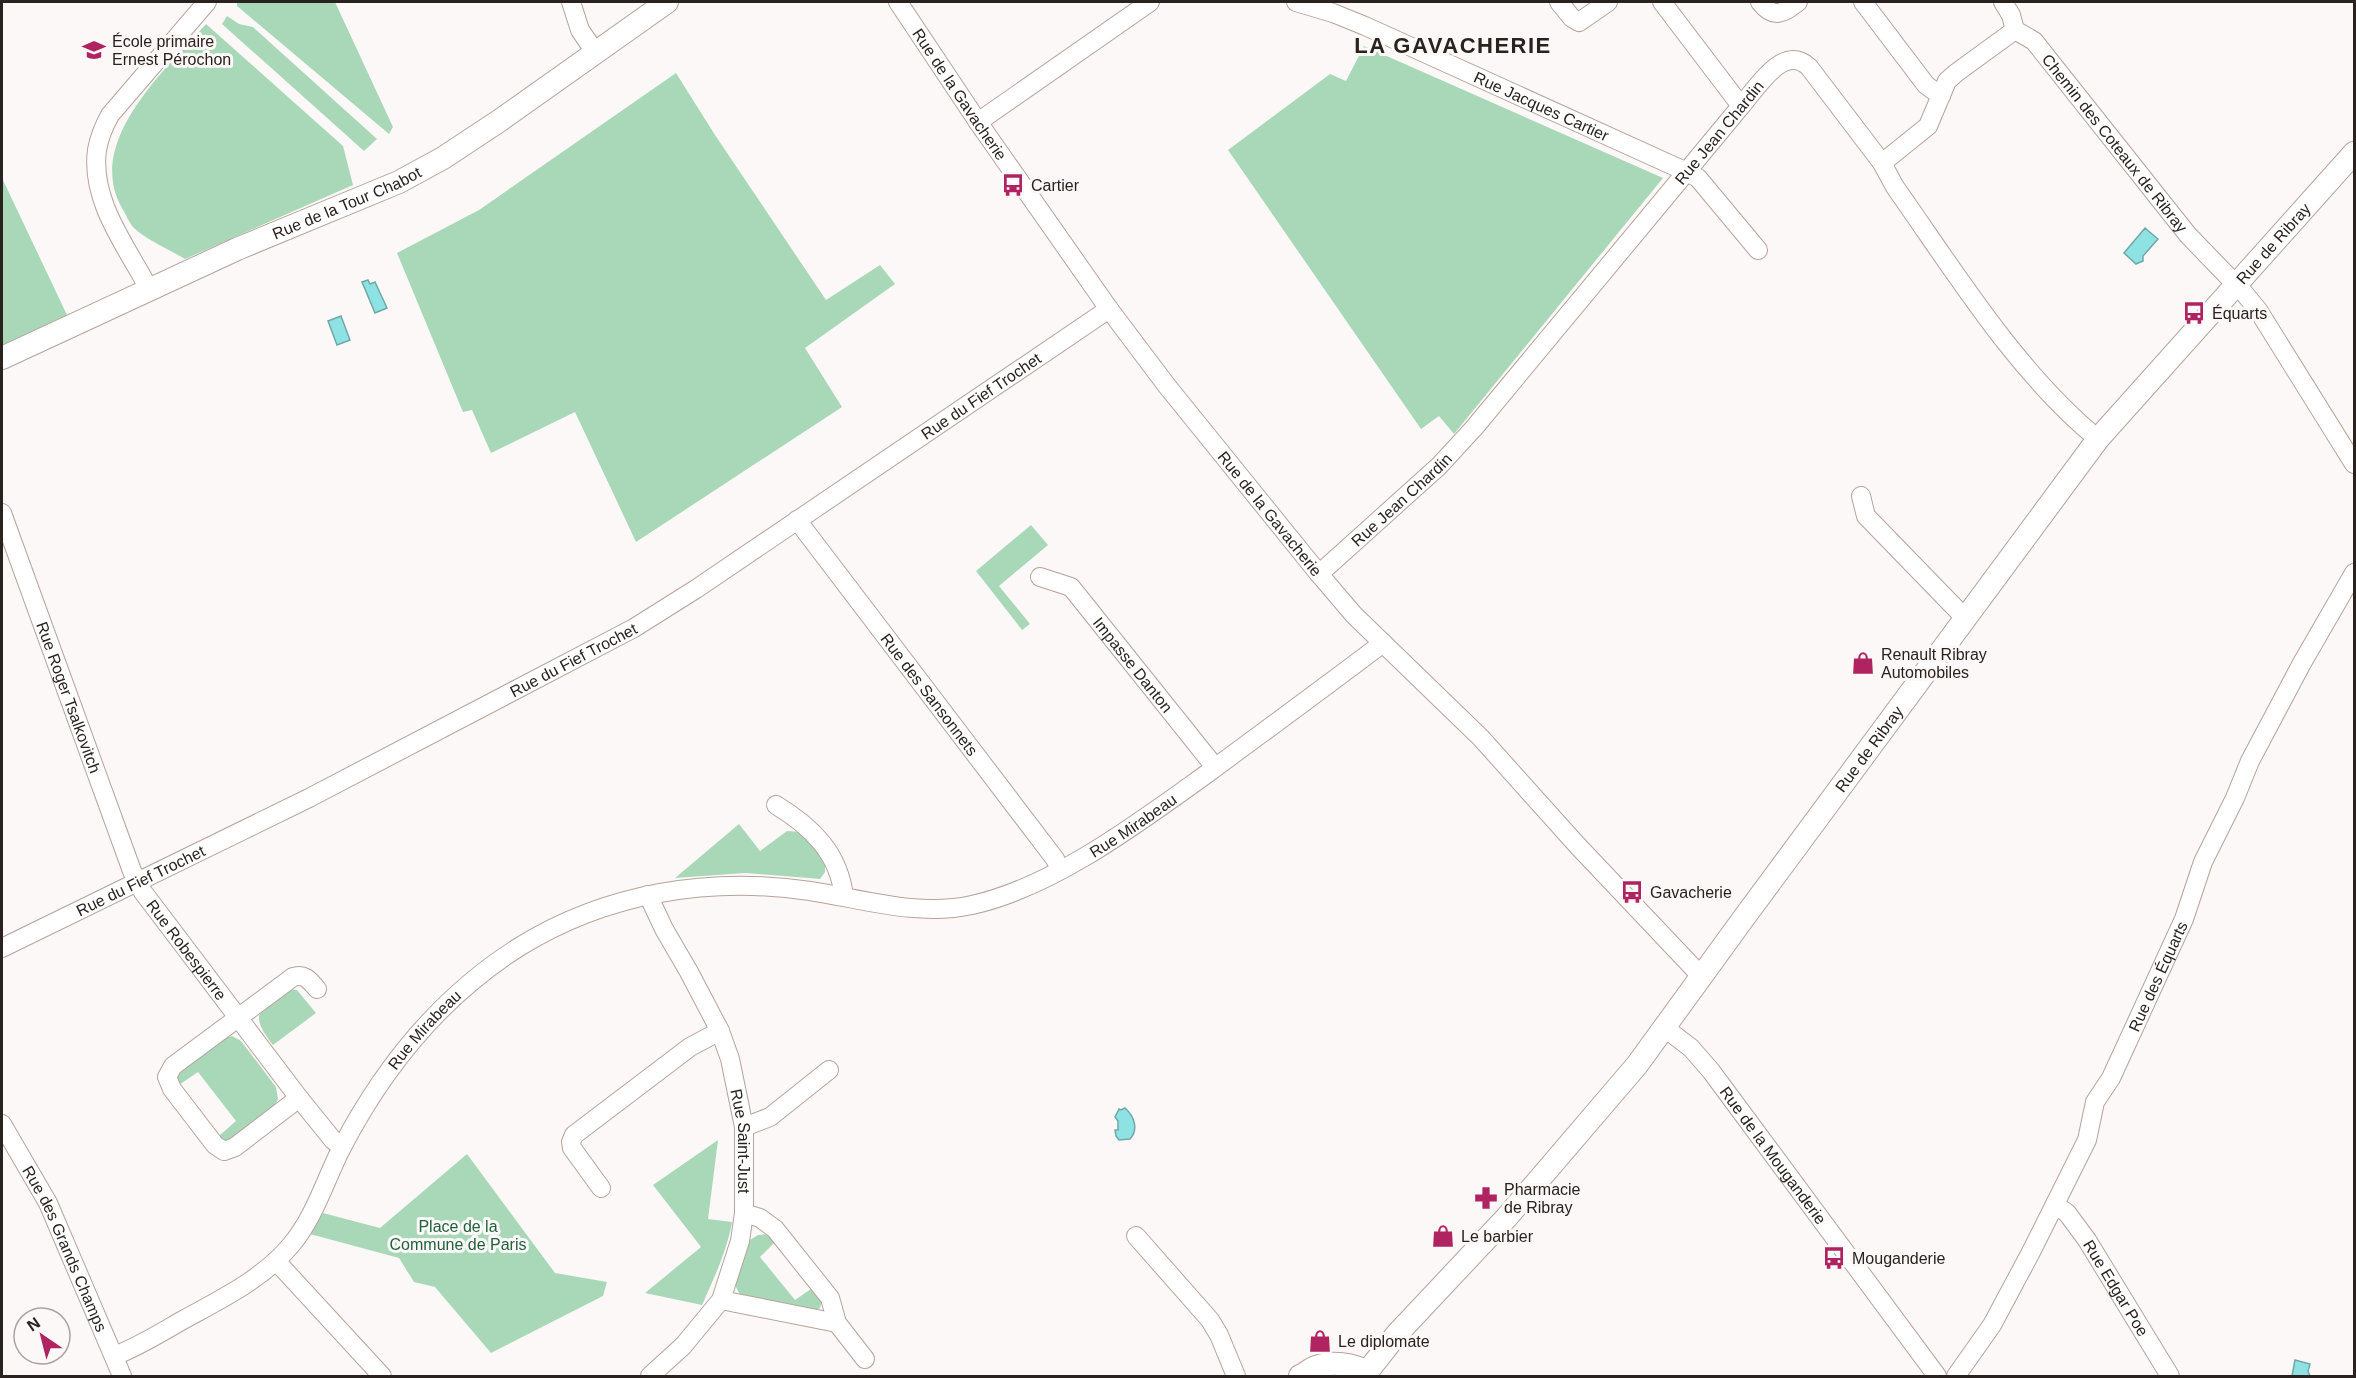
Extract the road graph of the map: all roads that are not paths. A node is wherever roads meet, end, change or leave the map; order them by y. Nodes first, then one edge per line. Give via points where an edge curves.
1 (207, 2) edge
2 (570, 2) edge
3 (667, 2) edge
4 (898, 2) edge
5 (1150, 2) edge
6 (1296, 2) edge
7 (1558, 2) edge
8 (1608, 2) edge
9 (1662, 2) edge
10 (1760, 2) edge
11 (1798, 2) edge
12 (1863, 2) edge
13 (2003, 2) edge
14 (2015, 30) junction
15 (595, 52) junction
16 (1941, 96) junction
17 (1741, 106) junction
18 (978, 122) junction
19 (2355, 153) edge
20 (1882, 163) junction
21 (1687, 172) junction
22 (1758, 250) dead end
23 (2236, 284) junction
24 (149, 289) junction
25 (1109, 309) junction
26 (2, 358) edge
27 (2098, 440) junction
28 (2355, 464) edge
29 (1862, 496) dead end
30 (2, 513) edge
31 (797, 520) junction
32 (2355, 573) edge
33 (1319, 574) junction
34 (1040, 577) dead end
35 (1965, 618) junction
36 (1383, 643) junction
37 (1215, 767) junction
38 (776, 805) dead end
39 (1060, 869) junction
40 (138, 882) junction
41 (648, 895) junction
42 (844, 897) junction
43 (2, 948) edge
44 (1702, 977) junction
45 (318, 989) dead end
46 (239, 1017) junction
47 (1665, 1028) junction
48 (720, 1031) junction
49 (829, 1070) dead end
50 (299, 1098) junction
51 (2, 1124) edge
52 (744, 1127) junction
53 (342, 1147) junction
54 (601, 1188) dead end
55 (2055, 1205) junction
56 (744, 1213) junction
57 (1136, 1236) dead end
58 (276, 1261) junction
59 (721, 1300) junction
60 (837, 1323) junction
61 (114, 1356) junction
62 (865, 1359) dead end
63 (1366, 1374) edge
64 (1304, 1376) edge
65 (122, 1377) edge
66 (382, 1377) edge
67 (650, 1377) edge
68 (1236, 1377) edge
69 (1937, 1377) edge
70 (1956, 1377) edge
71 (2170, 1377) edge

1 - 24 street via 110,115 97,151 106,208
2 - 15 street via 580,30
3 - 15 street, Rue de la Tour Chabot
4 - 18 street, Rue de la Gavacherie
5 - 18 street
6 - 21 street, Rue Jacques Cartier via 1365,26
7 - 8 street via 1579,22
9 - 17 street
10 - 11 street via 1777,14
12 - 16 street via 1926,85
13 - 14 street
14 - 16 street via 1947,81
14 - 23 street, Chemin des Coteaux de Ribray via 2034,40 2188,234
15 - 24 street, Rue de la Tour Chabot via 500,121 399,182
16 - 20 street via 1928,126
17 - 20 street, Rue Jean Chardin via 1774,68 1789,59 1798,59 1809,67
17 - 21 street, Rue Jean Chardin
18 - 25 street, Rue de la Gavacherie
19 - 23 street, Rue de Ribray
20 - 27 street, Rue Jean Chardin via 1994,327 2034,376
21 - 22 street, Rue Jacques Cartier via 1698,178
21 - 33 street, Rue Jean Chardin via 1474,428 1439,466
23 - 27 street, Rue de Ribray
23 - 28 street, Chemin des Coteaux de Ribray via 2258,310
24 - 26 street, Rue de la Tour Chabot
25 - 31 street, Rue du Fief Trochet
25 - 33 street, Rue de la Gavacherie
27 - 35 street, Rue de Ribray
29 - 35 street via 1866,516
30 - 40 street, Rue Roger Tsalkovitch
31 - 39 street, Rue des Sansonnets
31 - 40 street, Rue du Fief Trochet via 634,628 309,798
32 - 55 street, Rue des Équarts via 2250,761 2203,862 2184,919 2111,1078 2095,1102 2087,1140
33 - 36 street, Rue de la Gavacherie
34 - 37 street, Impasse Danton via 1071,587
35 - 44 street, Rue de Ribray
36 - 37 street, Rue Mirabeau
36 - 44 street, Rue de la Gavacherie via 1481,738
37 - 39 street, Rue Mirabeau via 1138,823
38 - 42 street via 804,822 833,858
39 - 42 street, Rue Mirabeau via 1009,895 971,906 916,909
40 - 43 street, Rue du Fief Trochet
40 - 46 street, Rue Robespierre
41 - 42 street, Rue Mirabeau via 696,886 757,885
41 - 48 street, Rue Saint-Just
41 - 53 street, Rue Mirabeau via 554,927 461,990 412,1039
44 - 47 street, Rue de Ribray
45 - 46 street, Rue Robespierre via 305,977 293,977
46 - 50 street, Rue Robespierre
46 - 50 street, Rue Robespierre via 173,1066 167,1077 172,1089 215,1145 224,1150 235,1147
47 - 63 street, Rue de Ribray via 1507,1218 1409,1321
47 - 69 street, Rue de la Mouganderie via 1691,1048 1711,1071
48 - 52 street, Rue Saint-Just
48 - 54 street via 690,1047 574,1135 572,1148
49 - 52 street via 770,1117
50 - 53 street, Rue Robespierre
51 - 61 street, Rue des Grands Champs via 48,1203
52 - 56 street, Rue Saint-Just
53 - 58 street, Rue Mirabeau via 302,1230
55 - 70 street, Rue des Équarts via 1992,1325
55 - 71 street, Rue Edgar Poe via 2067,1213 2087,1240
56 - 59 street, Rue Saint-Just via 740,1240
56 - 60 street via 775,1229 830,1298
57 - 68 street via 1210,1320
58 - 61 street, Rue Mirabeau via 238,1289
58 - 66 street
59 - 60 street
59 - 67 street, Rue Saint-Just via 683,1346
60 - 62 street
61 - 65 street, Rue des Grands Champs
63 - 64 street via 1351,1366 1326,1364

